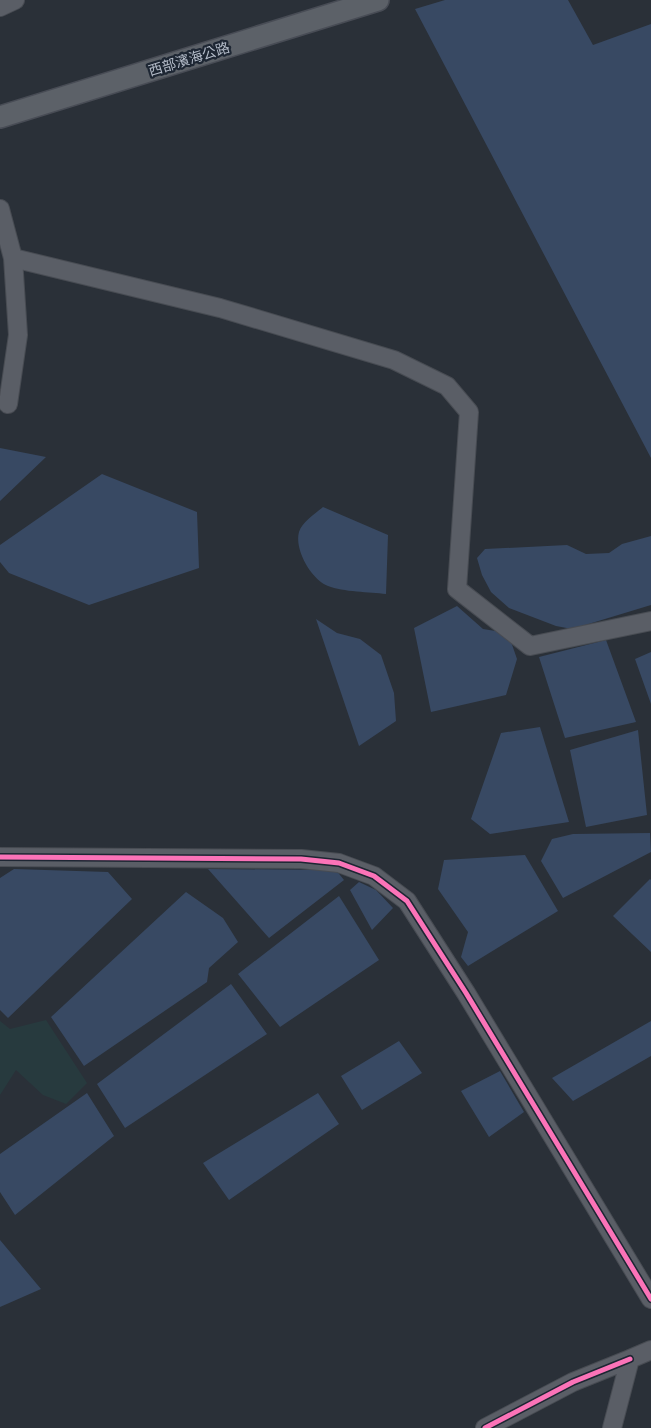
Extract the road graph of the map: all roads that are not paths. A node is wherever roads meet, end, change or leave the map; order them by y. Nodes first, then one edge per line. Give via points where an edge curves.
1 (15, 0) edge
2 (378, 0) edge
3 (0, 7) edge
4 (0, 118) edge
5 (0, 209) edge
6 (13, 258) junction
7 (8, 404) dead end
8 (651, 621) edge
9 (0, 858) edge
10 (651, 1299) edge
11 (651, 1350) edge
12 (630, 1359) junction
13 (485, 1428) edge
14 (612, 1428) edge

1 - 3 street
2 - 4 main road, 西部濱海公路
5 - 6 street
6 - 7 street via 18,335
6 - 8 street via 220,308 394,360 447,386 469,412 457,589 530,646
9 - 10 street via 301,859 339,863 374,876 393,888 407,901 466,993
11 - 12 street
12 - 13 street via 573,1382
12 - 14 street

